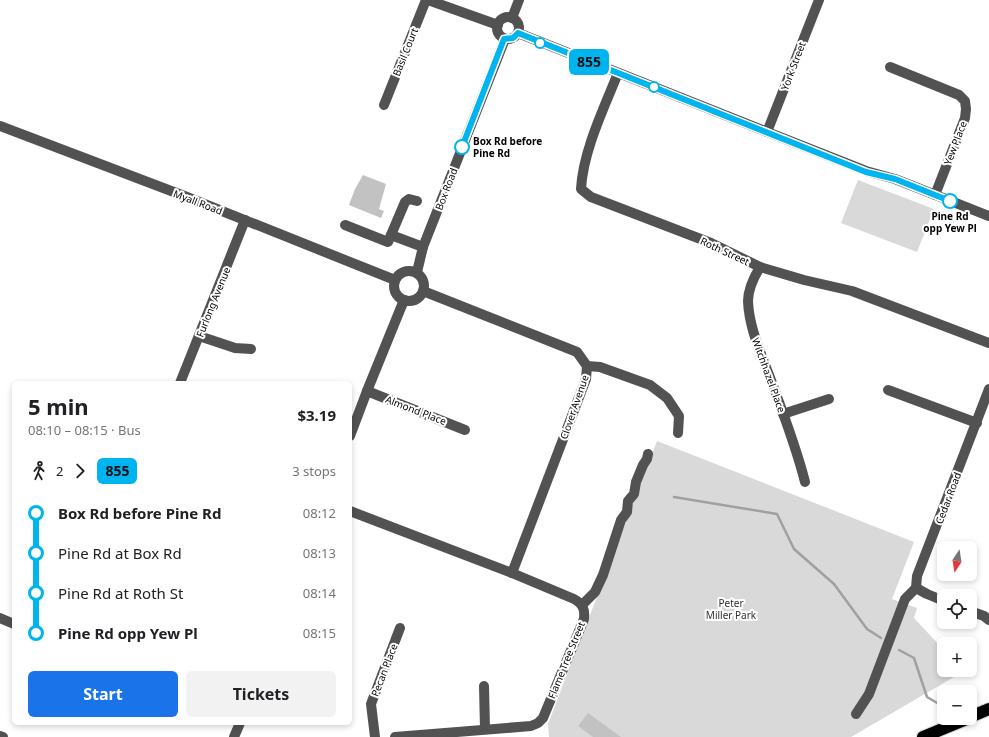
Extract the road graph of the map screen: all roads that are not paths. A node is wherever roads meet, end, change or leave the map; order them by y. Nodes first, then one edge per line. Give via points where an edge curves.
1 (427, 0) edge
2 (519, 0) edge
3 (819, 0) edge
4 (512, 18) junction
5 (498, 25) junction
6 (518, 33) junction
7 (504, 39) junction
8 (890, 67) dead end
9 (618, 73) junction
10 (384, 105) dead end
11 (0, 126) edge
12 (767, 132) junction
13 (935, 195) junction
14 (417, 201) dead end
15 (989, 216) edge
16 (245, 220) junction
17 (344, 225) dead end
18 (391, 235) junction
19 (423, 247) junction
20 (760, 267) junction
21 (417, 272) junction
22 (395, 280) junction
23 (423, 291) junction
24 (404, 300) junction
25 (199, 336) junction
26 (989, 343) edge
27 (252, 349) dead end
28 (587, 366) junction
29 (181, 381) edge
30 (989, 389) edge
31 (888, 390) dead end
32 (367, 391) junction
33 (829, 399) dead end
34 (783, 414) junction
35 (977, 424) junction
36 (465, 430) dead end
37 (352, 431) edge
38 (678, 433) dead end
39 (648, 454) dead end
40 (804, 482) dead end
41 (352, 512) edge
42 (512, 574) junction
43 (916, 588) junction
44 (937, 598) edge
45 (582, 605) junction
46 (977, 614) edge
47 (0, 618) edge
48 (989, 620) edge
49 (12, 623) edge
50 (400, 628) dead end
51 (484, 686) dead end
52 (989, 710) edge
53 (856, 714) dead end
54 (977, 715) edge
55 (239, 725) edge
56 (952, 725) edge
57 (484, 730) junction
58 (0, 736) edge
59 (3, 737) edge
60 (234, 737) edge
61 (375, 737) edge
62 (395, 737) edge
63 (923, 737) edge

1 - 5 street
1 - 10 street, Basil Court
2 - 4 street
3 - 12 street, York Street
4 - 5 street via 503,19
4 - 6 street via 518,23
5 - 7 street via 498,32
6 - 7 street via 513,38
6 - 9 street
7 - 19 street, Box Road
8 - 13 street, Yew Place via 959,95 965,101 965,118
9 - 12 street
9 - 20 street, Roth Street via 591,140 581,178 581,188 591,197 711,243
11 - 16 street, Myall Road
12 - 13 street via 866,172 886,176
13 - 15 street
14 - 18 street via 409,199 404,202
16 - 22 street, Myall Road
16 - 25 street, Furlong Avenue
17 - 18 street via 388,242
18 - 19 street
19 - 21 street, Box Road
20 - 26 street, Roth Street via 852,291
20 - 34 street, Witchhazel Place via 750,289 749,313 752,329
21 - 22 street via 407,270
21 - 23 street via 423,280
22 - 24 street via 394,290
23 - 24 street via 414,300
23 - 28 street, Clover Avenue via 577,352
24 - 32 street
25 - 27 street via 235,348
25 - 29 street, Furlong Avenue
28 - 38 street via 600,367 650,385 667,398 679,416
28 - 42 street, Clover Avenue via 584,385
30 - 35 street, Cedar Road
31 - 35 street
32 - 36 street, Almond Place
32 - 37 street
33 - 34 street
34 - 40 street, Witchhazel Place
35 - 43 street, Cedar Road via 917,576
39 - 45 street via 636,482 634,494 628,501 627,512 621,520 603,575 595,592
41 - 42 street
42 - 45 street via 574,599
43 - 44 street
43 - 53 street, Cedar Road via 905,599 869,694
45 - 57 street, Flame Tree Street via 584,619 543,718 531,726
46 - 48 street
47 - 49 street
50 - 61 street, Pecan Place via 371,704
51 - 57 street
52 - 54 highway
55 - 60 street
56 - 63 highway
57 - 62 street, Flame Tree Street
58 - 59 street

